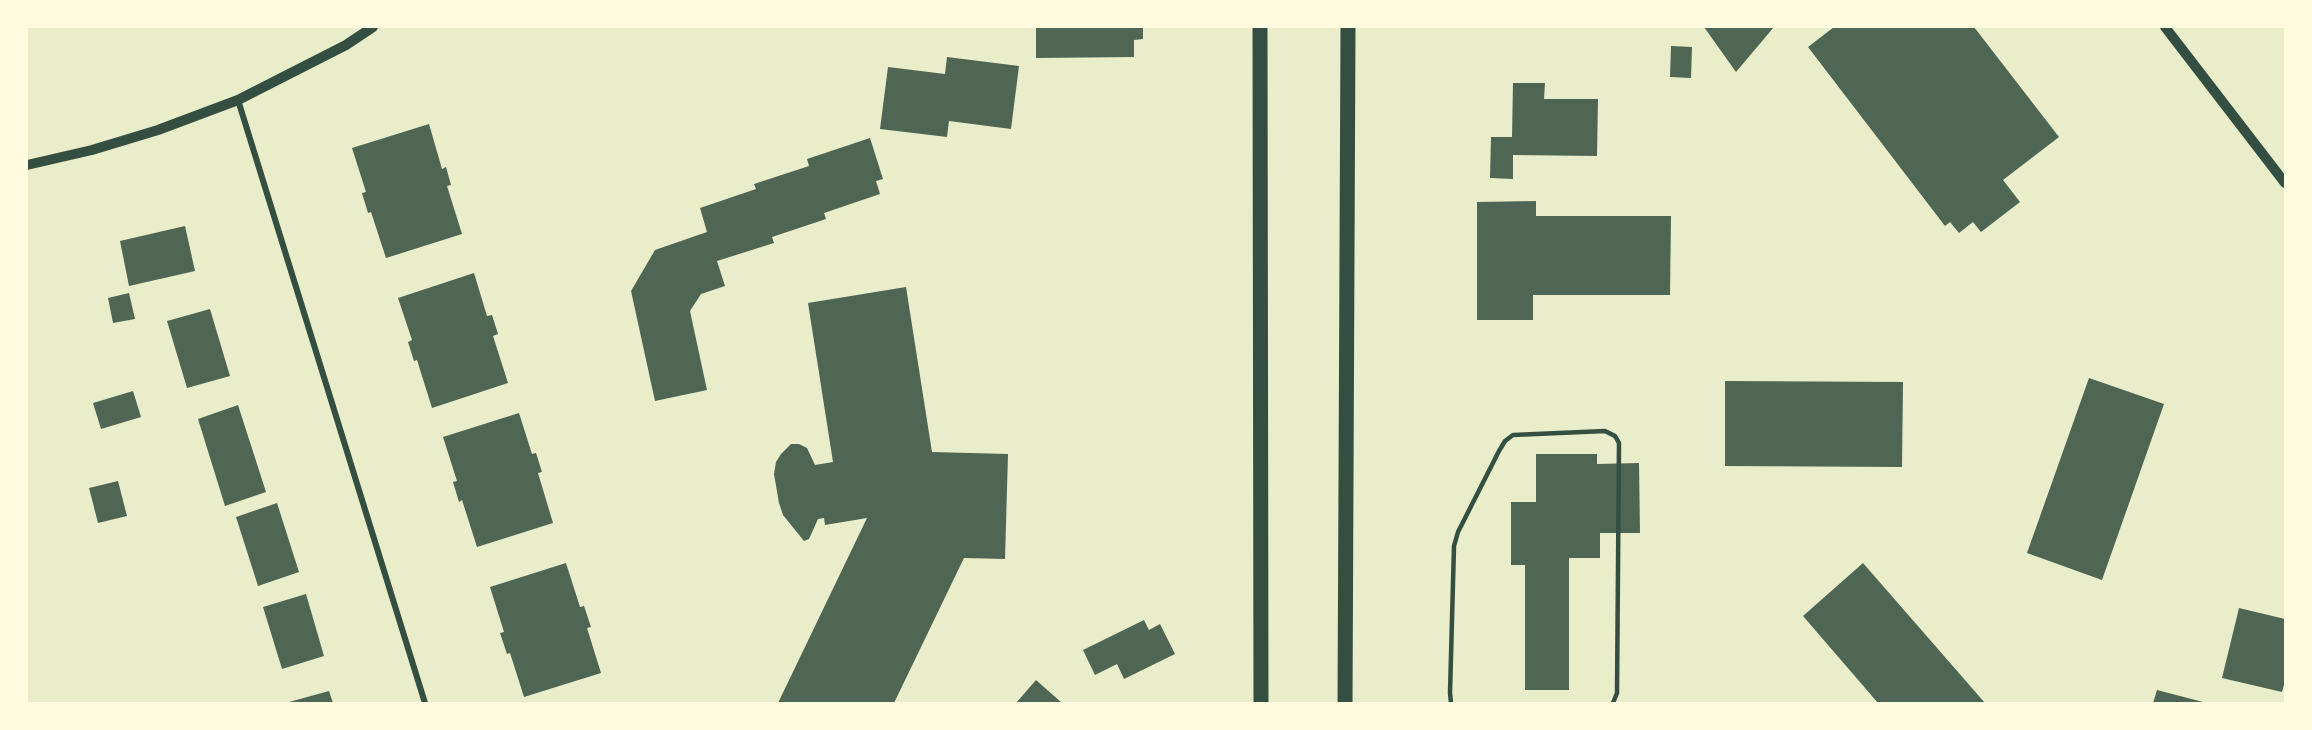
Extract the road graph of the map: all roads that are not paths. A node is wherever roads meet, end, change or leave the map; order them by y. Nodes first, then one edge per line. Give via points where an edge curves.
1 (373, 27) edge
2 (1260, 27) edge
3 (1347, 27) edge
4 (2165, 27) edge
5 (238, 100) junction
6 (27, 165) edge
7 (2285, 183) edge
8 (425, 703) edge
9 (1261, 703) edge
10 (1345, 703) edge
11 (1451, 703) edge
12 (1613, 703) edge

1 - 5 street
2 - 9 main road
3 - 10 main road
4 - 7 street
5 - 6 street via 147,134
5 - 8 street
11 - 12 lane via 1454,546 1499,451 1513,435 1605,431 1619,443 1617,693

